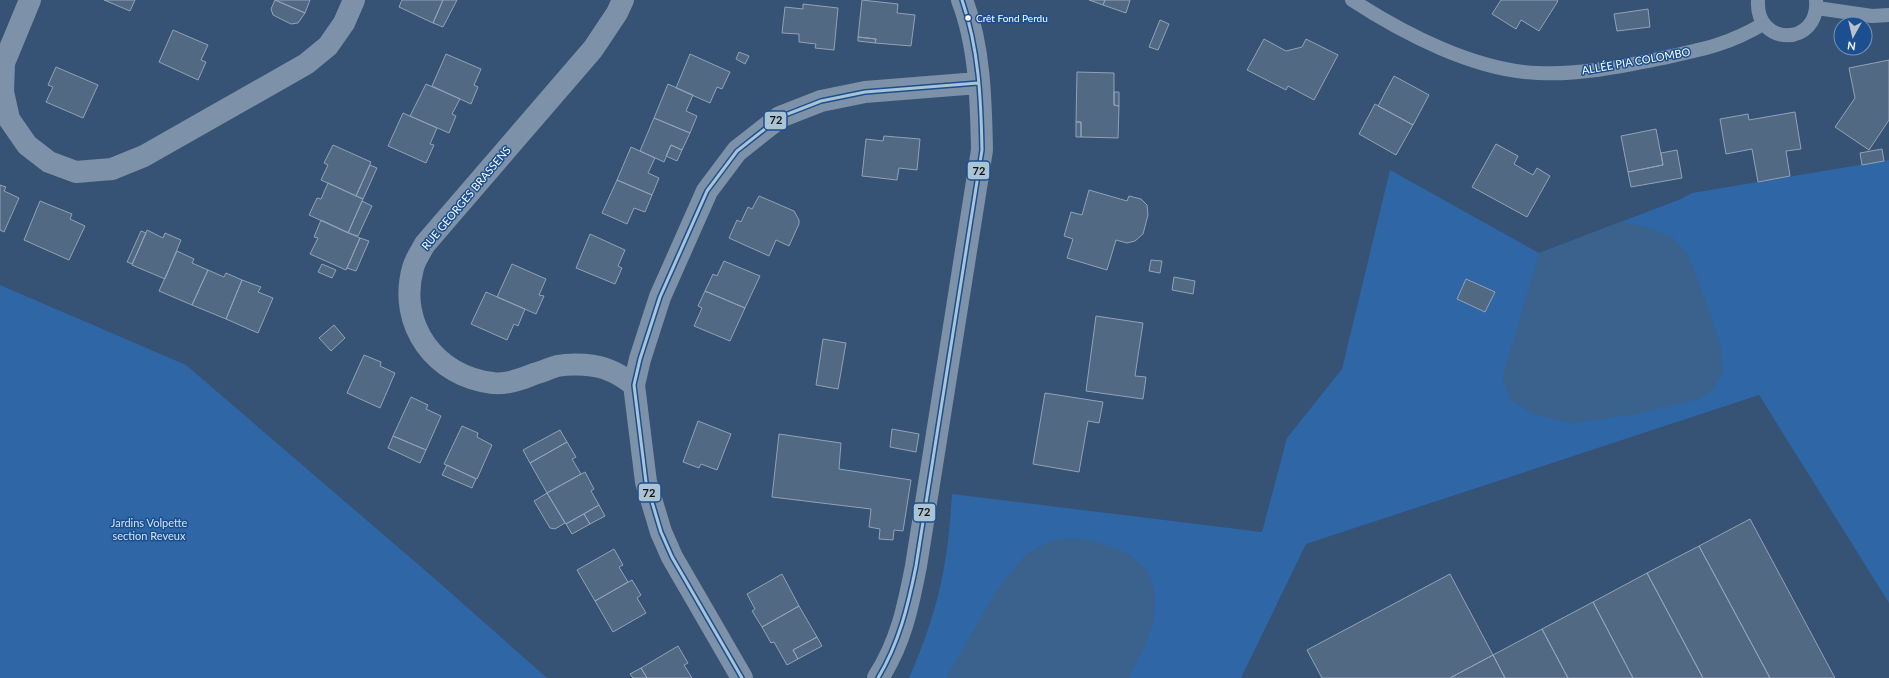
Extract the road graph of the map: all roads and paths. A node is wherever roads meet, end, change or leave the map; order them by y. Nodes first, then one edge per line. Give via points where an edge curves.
1 (30, 0) edge
2 (354, 0) edge
3 (622, 0) edge
4 (962, 0) edge
5 (1352, 0) edge
6 (1758, 0) edge
7 (1816, 4) edge
8 (1889, 15) edge
9 (1763, 24) junction
10 (978, 83) junction
11 (634, 385) junction
12 (742, 678) edge
13 (878, 678) edge

1 - 2 street via 4,63 3,92 9,119 27,144 50,162 76,172 112,169 144,156 306,64 328,46 344,24
3 - 11 street, RUE GEORGES BRASSENS via 617,13 593,49 425,244 413,268 409,294 413,322 426,348 449,368 472,379 495,384 521,379 558,366 586,365 611,371
4 - 10 street via 974,49
5 - 9 lane, ALLÉE PIA COLOMBO via 1395,27 1472,60 1493,67 1539,74 1633,64 1707,48 1737,39
6 - 9 lane via 1757,9
7 - 8 lane via 1872,16
7 - 9 lane via 1814,18 1800,33 1780,35
10 - 11 street via 865,92 821,101 780,118 737,151 708,191 674,262 660,297
10 - 13 street via 982,150 925,514 905,620 887,664
11 - 12 street via 646,482 661,532 672,557

